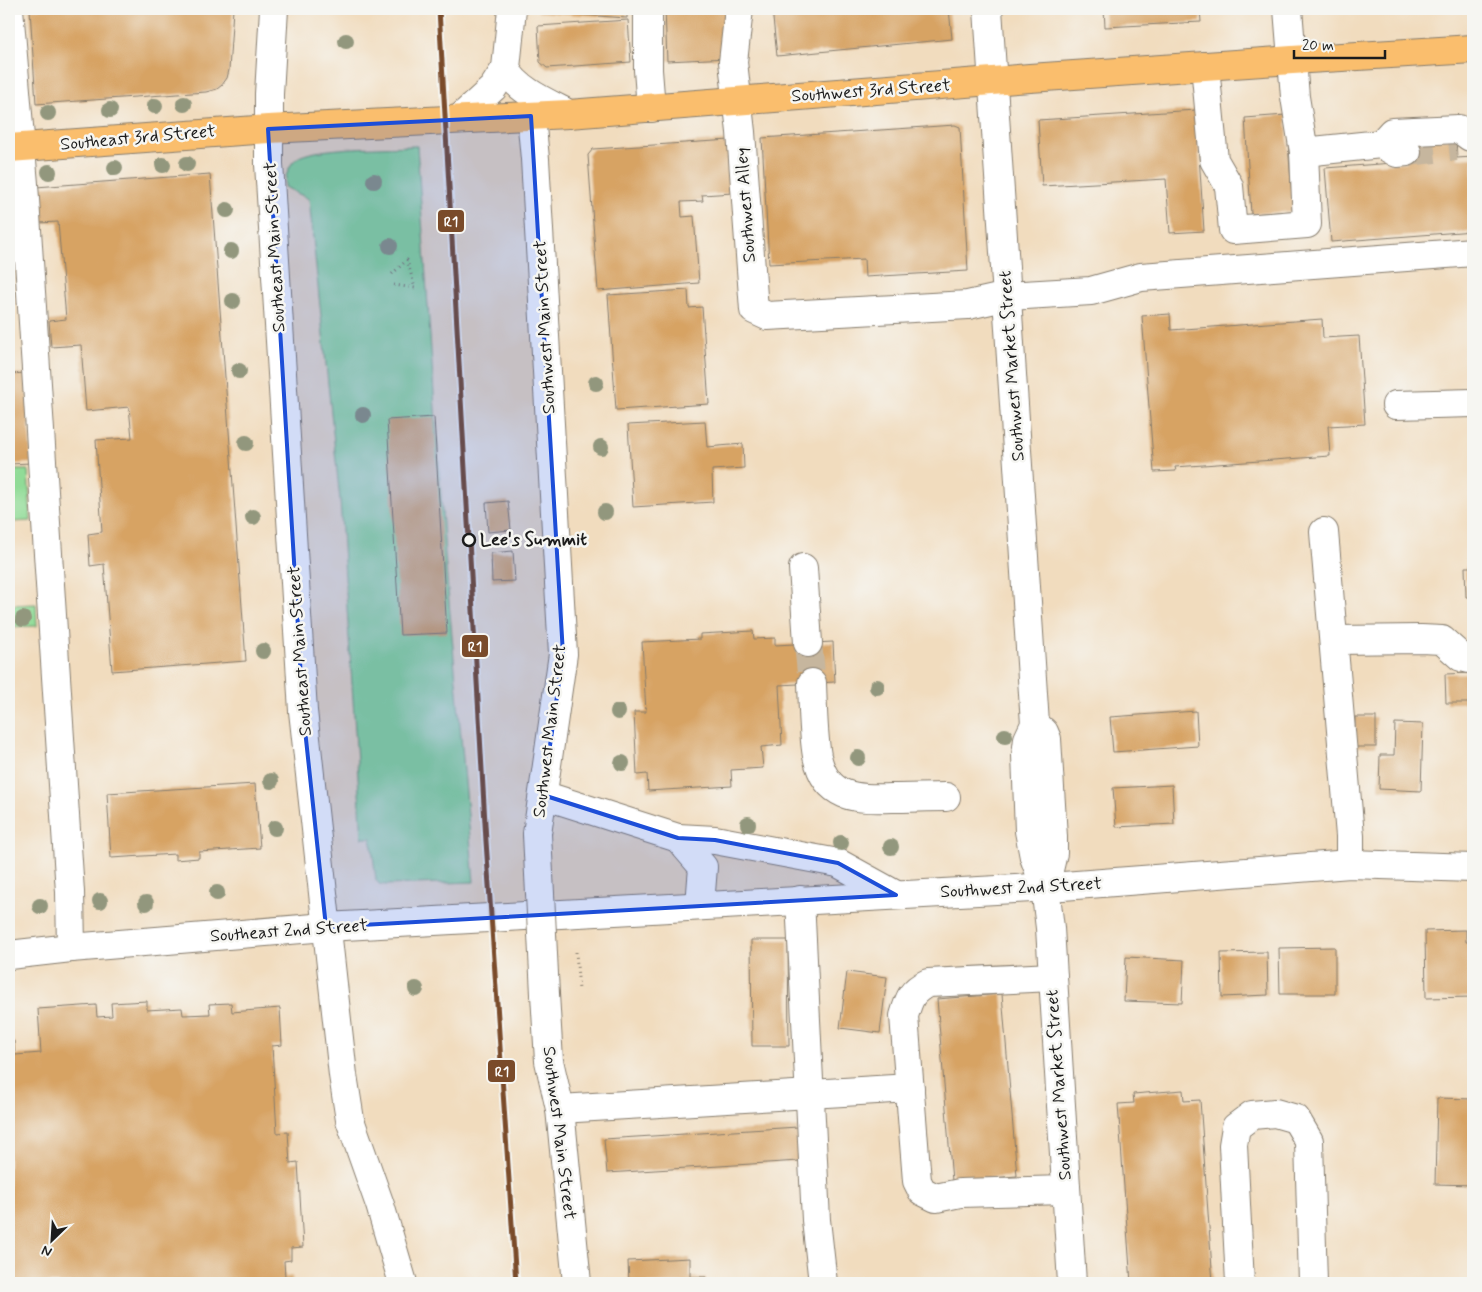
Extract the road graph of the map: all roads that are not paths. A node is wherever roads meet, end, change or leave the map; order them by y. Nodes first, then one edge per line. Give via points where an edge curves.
1 (9, 9) edge
2 (274, 9) edge
3 (512, 9) edge
4 (648, 9) edge
5 (738, 9) edge
6 (988, 9) edge
7 (1288, 9) edge
8 (1473, 50) edge
9 (1292, 60) junction
10 (1205, 66) junction
11 (506, 68) junction
12 (994, 81) junction
13 (738, 100) junction
14 (651, 108) junction
15 (569, 114) junction
16 (531, 116) junction
17 (458, 119) junction
18 (268, 129) junction
19 (1466, 140) edge
20 (1381, 144) junction
21 (15, 148) edge
22 (1304, 152) junction
23 (1407, 152) tunnel mouth
24 (1473, 252) edge
25 (1008, 296) junction
26 (1473, 402) edge
27 (1396, 405) dead end
28 (1324, 532) dead end
29 (803, 568) dead end
30 (1334, 640) junction
31 (808, 644) tunnel mouth
32 (1473, 660) edge
33 (812, 683) tunnel mouth
34 (543, 795) junction
35 (946, 797) dead end
36 (678, 838) junction
37 (1350, 864) junction
38 (1473, 868) edge
39 (1045, 887) junction
40 (896, 895) junction
41 (800, 900) junction
42 (700, 905) junction
43 (569, 913) joint
44 (326, 927) junction
45 (71, 948) junction
46 (9, 955) edge
47 (1053, 977) junction
48 (910, 1088) junction
49 (810, 1093) junction
50 (560, 1109) junction
51 (1066, 1190) junction
52 (402, 1283) edge
53 (577, 1283) edge
54 (823, 1283) edge
55 (1072, 1283) edge
56 (1240, 1283) edge
57 (1313, 1283) edge

1 - 21 street
2 - 18 street, Southeast Main Street
3 - 11 street
4 - 14 street
5 - 13 street, Southwest Alley via 734,62
6 - 12 street, Southwest Market Street
7 - 9 street
8 - 9 main road, Southwest 3rd Street
9 - 10 main road, Southwest 3rd Street
9 - 22 street
10 - 12 main road, Southwest 3rd Street
10 - 22 street via 1214,160 1229,186 1233,230 1307,224
11 - 15 street via 523,87
11 - 17 street via 493,88
12 - 13 main road, Southwest 3rd Street
12 - 25 street, Southwest Market Street
13 - 14 main road, Southwest 3rd Street
13 - 25 street, Southwest Alley via 754,310 767,316 968,305
14 - 15 main road, Southwest 3rd Street
15 - 16 main road, Southwest 3rd Street
16 - 17 main road, Southwest 3rd Street
16 - 34 street, Southwest Main Street via 563,654
17 - 18 main road, Southwest 3rd Street
18 - 21 main road, Southeast 3rd Street
18 - 44 street, Southeast Main Street via 303,711
19 - 20 street via 1459,129 1392,132
20 - 22 street
20 - 23 street via 1397,153
21 - 45 street via 70,892
24 - 25 street via 1141,277 1092,290
25 - 39 street, Southwest Market Street via 1035,724 1028,739 1026,755 1028,831
26 - 27 street
28 - 30 street
29 - 31 street
30 - 32 street via 1442,640 1461,657
30 - 37 street
33 - 35 street via 817,756 826,780 834,789 860,798
34 - 36 street
34 - 50 street, Southwest Main Street, bridge via 537,834 545,994 549,1061
36 - 40 street via 715,840 838,862
36 - 42 street via 702,867
37 - 38 street, Southwest 2nd Street
37 - 39 street, Southwest 2nd Street
39 - 40 street, Southwest 2nd Street
39 - 47 street, Southwest Market Street
40 - 41 street, Southwest 2nd Street
41 - 42 street, Southwest 2nd Street
41 - 49 street
42 - 43 street, Southwest 2nd Street
43 - 44 street, Southeast 2nd Street
44 - 45 street, Southeast 2nd Street
44 - 52 street, Southeast Main Street via 342,1076 350,1120 380,1205
45 - 46 street, Southeast 2nd Street
47 - 48 street via 928,983 919,987 909,998 904,1016
47 - 51 street, Southwest Market Street
48 - 49 street
48 - 51 street via 917,1181 922,1191 936,1198 960,1193
49 - 50 street
49 - 54 street via 816,1220
50 - 53 street, Southwest Main Street
51 - 55 street, Southwest Market Street
56 - 57 street via 1233,1146 1236,1127 1252,1115 1275,1112 1296,1119 1309,1140

